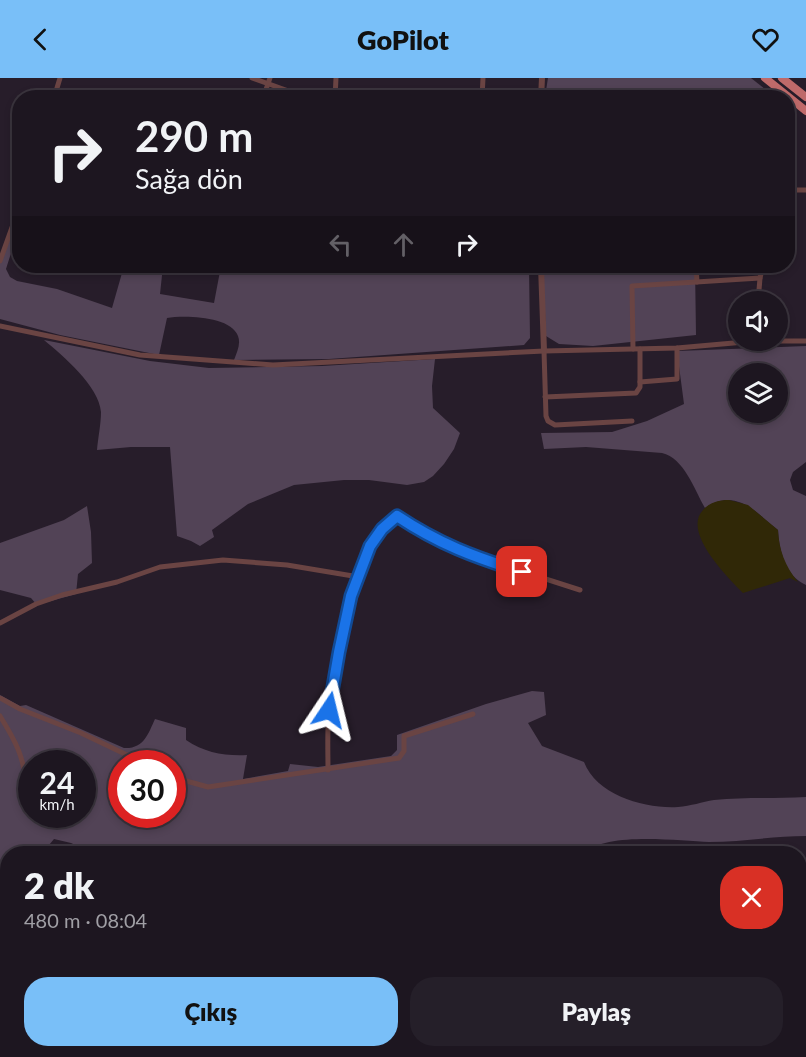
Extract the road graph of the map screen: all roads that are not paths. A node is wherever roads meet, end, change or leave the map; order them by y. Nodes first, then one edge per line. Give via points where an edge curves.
1 (252, 78) edge
2 (765, 78) edge
3 (782, 78) edge
4 (269, 81) edge
5 (290, 90) edge
6 (779, 90) edge
7 (806, 97) edge
8 (12, 227) edge
9 (0, 261) edge
10 (541, 273) edge
11 (696, 273) edge
12 (761, 273) edge
13 (760, 278) junction
14 (697, 282) junction
15 (759, 291) edge
16 (0, 326) edge
17 (788, 341) edge
18 (806, 341) edge
19 (728, 343) edge
20 (677, 348) junction
21 (640, 349) junction
22 (633, 350) junction
23 (544, 351) junction
24 (640, 382) junction
25 (545, 397) junction
26 (632, 421) dead end
27 (359, 577) junction
28 (580, 590) dead end
29 (0, 623) edge
30 (0, 698) edge
31 (473, 714) dead end
32 (0, 716) edge
33 (19, 750) edge
34 (117, 750) edge
35 (328, 770) junction
36 (186, 781) edge

1 - 4 street
2 - 6 highway
3 - 7 highway
4 - 5 street
8 - 9 street
10 - 23 street
11 - 14 street
12 - 13 street
13 - 14 street
13 - 15 street
14 - 22 street via 632,286
16 - 23 street via 132,354 273,365
17 - 18 street
19 - 20 street
20 - 21 street
20 - 24 street via 677,379
21 - 22 street
21 - 24 street
22 - 23 street
23 - 25 street
24 - 25 street via 634,394
25 - 26 street via 546,416 555,424
27 - 28 street via 370,546 397,516 459,551
27 - 29 street via 223,560 160,567 44,601
27 - 35 street via 351,596 329,710
30 - 34 street
31 - 35 street via 404,736 404,751 399,758
32 - 33 street
35 - 36 street via 208,787

